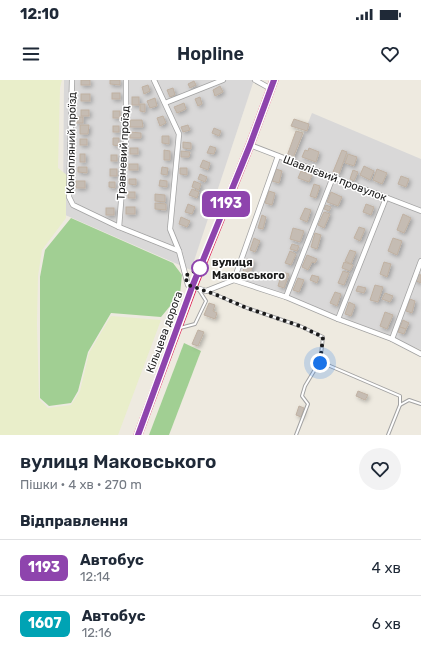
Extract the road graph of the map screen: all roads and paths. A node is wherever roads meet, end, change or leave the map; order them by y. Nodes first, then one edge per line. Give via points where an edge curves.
1 (72, 80) edge
2 (126, 80) edge
3 (154, 80) edge
4 (223, 80) edge
5 (255, 80) edge
6 (274, 80) edge
7 (271, 89) junction
8 (165, 103) junction
9 (250, 145) junction
10 (278, 156) junction
11 (333, 177) junction
12 (386, 198) junction
13 (421, 211) edge
14 (118, 227) junction
15 (178, 251) junction
16 (421, 261) edge
17 (234, 280) junction
18 (195, 288) junction
19 (206, 291) junction
20 (286, 297) junction
21 (338, 319) junction
22 (177, 329) junction
23 (392, 339) junction
24 (421, 354) edge
25 (320, 363) junction
26 (421, 404) edge
27 (400, 405) junction
28 (138, 435) edge
29 (296, 435) edge
30 (388, 435) edge

1 - 14 street, Конопляний проїзд via 69,197 74,205
2 - 14 street, Травневий проїзд via 126,140
3 - 8 street
4 - 8 street
5 - 7 street
6 - 7 highway, Кільцева дорога
7 - 9 highway, Кільцева дорога
8 - 15 street via 180,134 170,229
9 - 10 street, Шавлієвий провулок
9 - 18 highway, Кільцева дорога
10 - 11 street, Шавлієвий провулок
10 - 17 street
11 - 12 street, Шавлієвий провулок
11 - 20 street
12 - 13 street, Шавлієвий провулок
12 - 21 street
14 - 15 street
15 - 18 street via 188,285
16 - 23 street
17 - 19 street
17 - 20 street
18 - 19 street
18 - 22 highway, Кільцева дорога
18 - 22 lane via 206,301 195,324
19 - 25 lane via 323,337
20 - 21 street
21 - 23 street
22 - 28 highway, Кільцева дорога
23 - 24 street
25 - 27 lane via 400,396
25 - 29 lane via 305,386 302,396 308,404
26 - 27 lane via 409,400
27 - 30 lane

